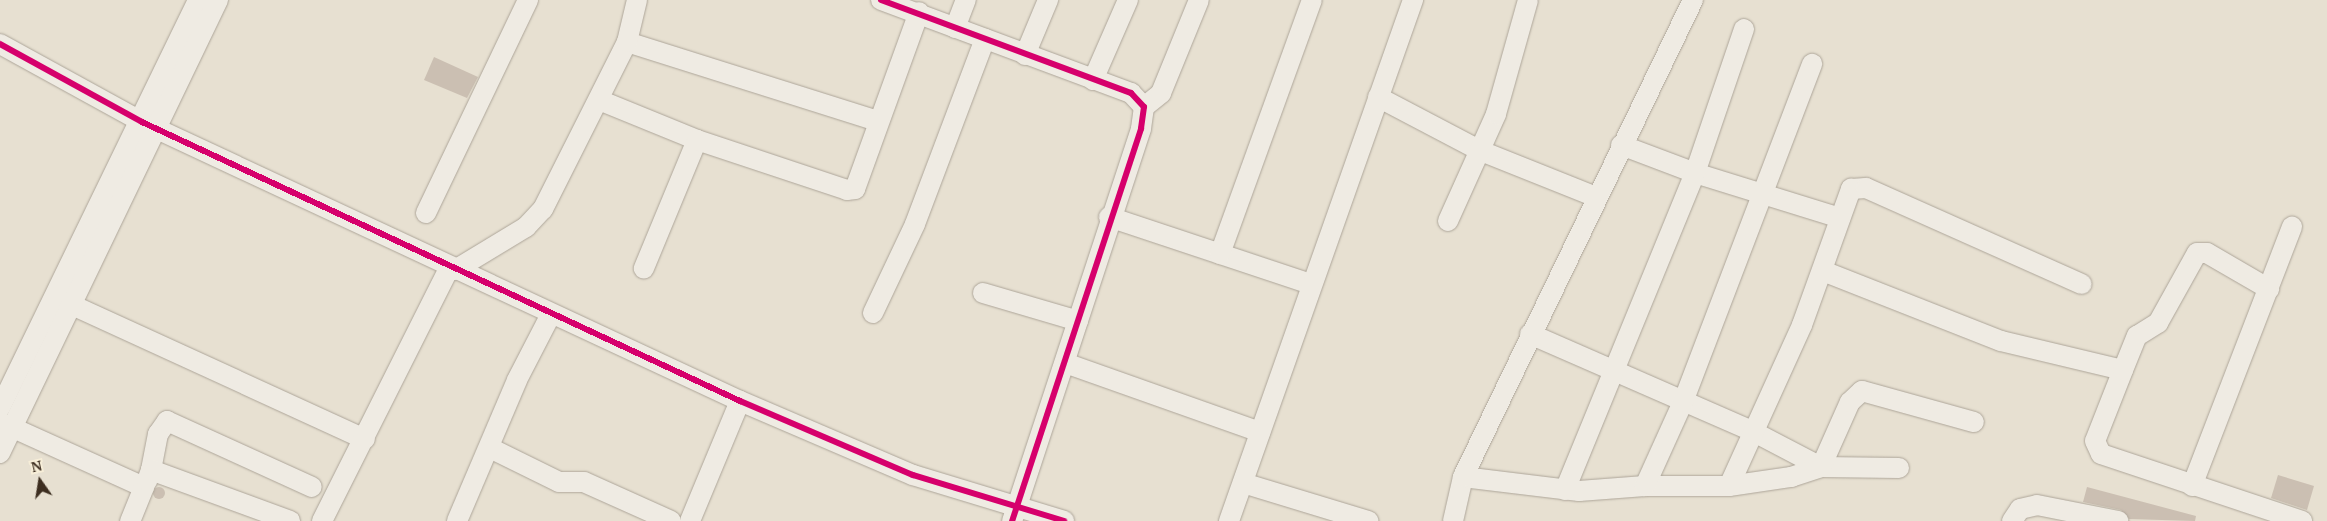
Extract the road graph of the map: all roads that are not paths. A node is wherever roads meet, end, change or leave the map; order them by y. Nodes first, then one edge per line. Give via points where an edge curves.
1 (198, 0) edge
2 (218, 0) edge
3 (637, 0) edge
4 (881, 0) edge
5 (966, 0) edge
6 (1048, 0) edge
7 (1128, 0) edge
8 (1199, 0) edge
9 (1312, 0) edge
10 (1413, 0) edge
11 (1528, 0) edge
12 (1692, 0) edge
13 (520, 2) edge
14 (919, 12) junction
15 (955, 28) junction
16 (1744, 29) dead end
17 (985, 39) junction
18 (627, 42) junction
19 (0, 44) edge
20 (1025, 54) junction
21 (1812, 64) dead end
22 (1093, 80) junction
23 (1378, 97) junction
24 (599, 100) junction
25 (1144, 107) junction
26 (878, 121) junction
27 (151, 126) junction
28 (698, 140) junction
29 (1621, 145) junction
30 (1481, 151) junction
31 (1695, 173) junction
32 (1765, 195) junction
33 (1596, 197) junction
34 (426, 213) dead end
35 (1109, 217) junction
36 (1840, 218) junction
37 (1448, 221) dead end
38 (2292, 226) dead end
39 (1220, 254) junction
40 (644, 268) dead end
41 (453, 269) junction
42 (1823, 271) junction
43 (1310, 284) junction
44 (2082, 284) dead end
45 (2269, 289) junction
46 (982, 293) dead end
47 (72, 305) junction
48 (873, 313) dead end
49 (551, 314) junction
50 (1078, 321) junction
51 (1530, 334) junction
52 (1065, 363) junction
53 (1612, 368) junction
54 (2123, 370) junction
55 (740, 401) junction
56 (1683, 402) junction
57 (0, 408) edge
58 (1974, 422) dead end
59 (6, 424) edge
60 (1752, 431) junction
61 (1260, 432) junction
62 (365, 439) junction
63 (490, 448) junction
64 (0, 452) edge
65 (1821, 467) junction
66 (1899, 468) dead end
67 (1463, 476) junction
68 (148, 478) junction
69 (1243, 482) junction
70 (1645, 486) junction
71 (1729, 486) junction
72 (2192, 486) junction
73 (312, 487) dead end
74 (1565, 490) junction
75 (1014, 513) edge
76 (130, 521) edge
77 (290, 521) edge
78 (322, 521) edge
79 (457, 521) edge
80 (671, 521) edge
81 (690, 521) edge
82 (1064, 521) edge
83 (1230, 521) edge
84 (1368, 521) edge
85 (1454, 521) edge
86 (2012, 521) edge
87 (2118, 521) edge
88 (2302, 521) edge

1 - 27 street
2 - 27 street
3 - 18 street
4 - 14 street
5 - 15 street
6 - 20 street
7 - 22 street
8 - 25 street via 1161,93
9 - 39 street
10 - 23 street
11 - 30 street via 1496,114
12 - 29 street
13 - 34 street
14 - 15 street
14 - 26 street
15 - 17 street
16 - 31 street
17 - 20 street
17 - 48 street via 915,224
18 - 24 street
18 - 26 street
19 - 27 street
20 - 22 street
21 - 32 street
22 - 25 street via 1130,93
23 - 30 street
23 - 43 street
24 - 28 street
24 - 41 street via 537,218
25 - 35 street via 1141,129
26 - 28 street via 859,184 851,191
27 - 41 street via 288,187
27 - 47 street
27 - 57 street
28 - 40 street
29 - 31 street
29 - 33 street
30 - 33 street
30 - 37 street
31 - 32 street
31 - 53 street
32 - 36 street
32 - 56 street
33 - 51 street
35 - 39 street
35 - 50 street
36 - 42 street
36 - 44 street via 1850,189 1866,188
38 - 45 street
39 - 43 street
41 - 49 street
41 - 62 street
42 - 54 street via 2001,340
42 - 60 street via 1776,387
43 - 61 street
45 - 54 street via 2207,253 2197,253 2158,323 2137,336
45 - 72 street
46 - 50 street
47 - 59 street
47 - 62 street
49 - 55 street
49 - 63 street
50 - 52 street
51 - 53 street
51 - 67 street
52 - 61 street
52 - 75 street
53 - 56 street
53 - 74 street
54 - 72 street via 2096,435 2096,449
55 - 75 street via 913,475
55 - 81 street
56 - 60 street
56 - 70 street
58 - 65 street via 1862,391 1850,402
59 - 64 street
59 - 68 street
60 - 65 street
60 - 71 street
61 - 69 street
62 - 78 street
63 - 79 street
63 - 80 street via 558,482 584,482
65 - 66 street
65 - 71 street via 1791,477
67 - 74 street
67 - 85 street
68 - 73 street via 158,434 167,421
68 - 76 street
68 - 77 street
69 - 83 street
69 - 84 street
70 - 71 street
70 - 74 street
72 - 88 street
75 - 82 street
86 - 87 street via 2020,509 2037,505

